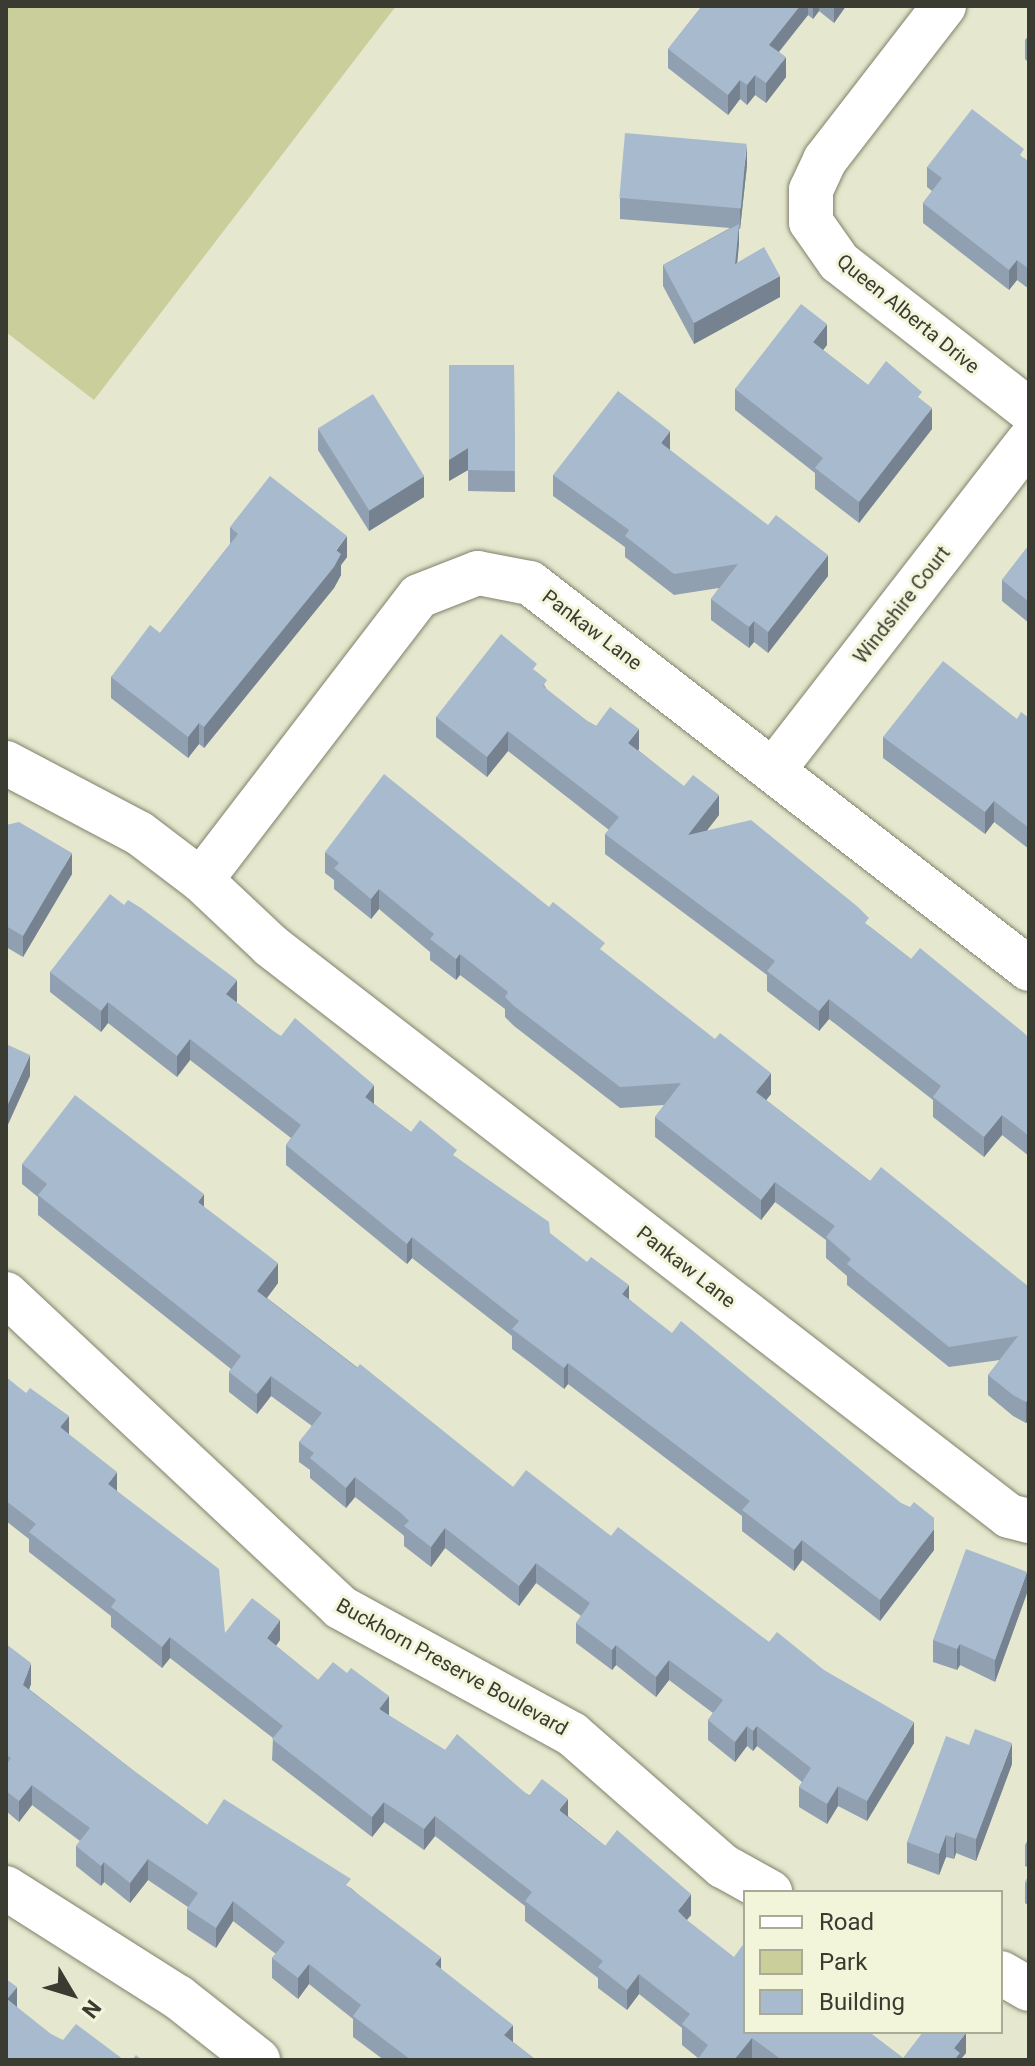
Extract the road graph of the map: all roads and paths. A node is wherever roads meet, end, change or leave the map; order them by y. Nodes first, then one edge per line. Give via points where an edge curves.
1 (944, 6) edge
2 (1029, 410) edge
3 (1029, 441) edge
4 (6, 763) edge
5 (775, 768) junction
6 (201, 880) junction
7 (1029, 969) edge
8 (6, 1294) edge
9 (1029, 1521) edge
10 (6, 1888) edge
11 (766, 1890) edge
12 (1003, 1974) edge
13 (1029, 1989) edge
14 (258, 2060) edge

1 - 2 street, Queen Alberta Drive via 825,160 811,190 811,222 839,262
3 - 5 street, Windshire Court
4 - 6 street, Pankaw Lane via 139,833
5 - 6 street, Pankaw Lane via 530,583 478,573 419,596
5 - 7 street, Pankaw Lane
6 - 9 street, Pankaw Lane via 321,985 1009,1516
8 - 11 street, Buckhorn Preserve Boulevard via 340,1607 572,1734 723,1866
10 - 14 street via 178,1997
12 - 13 street

